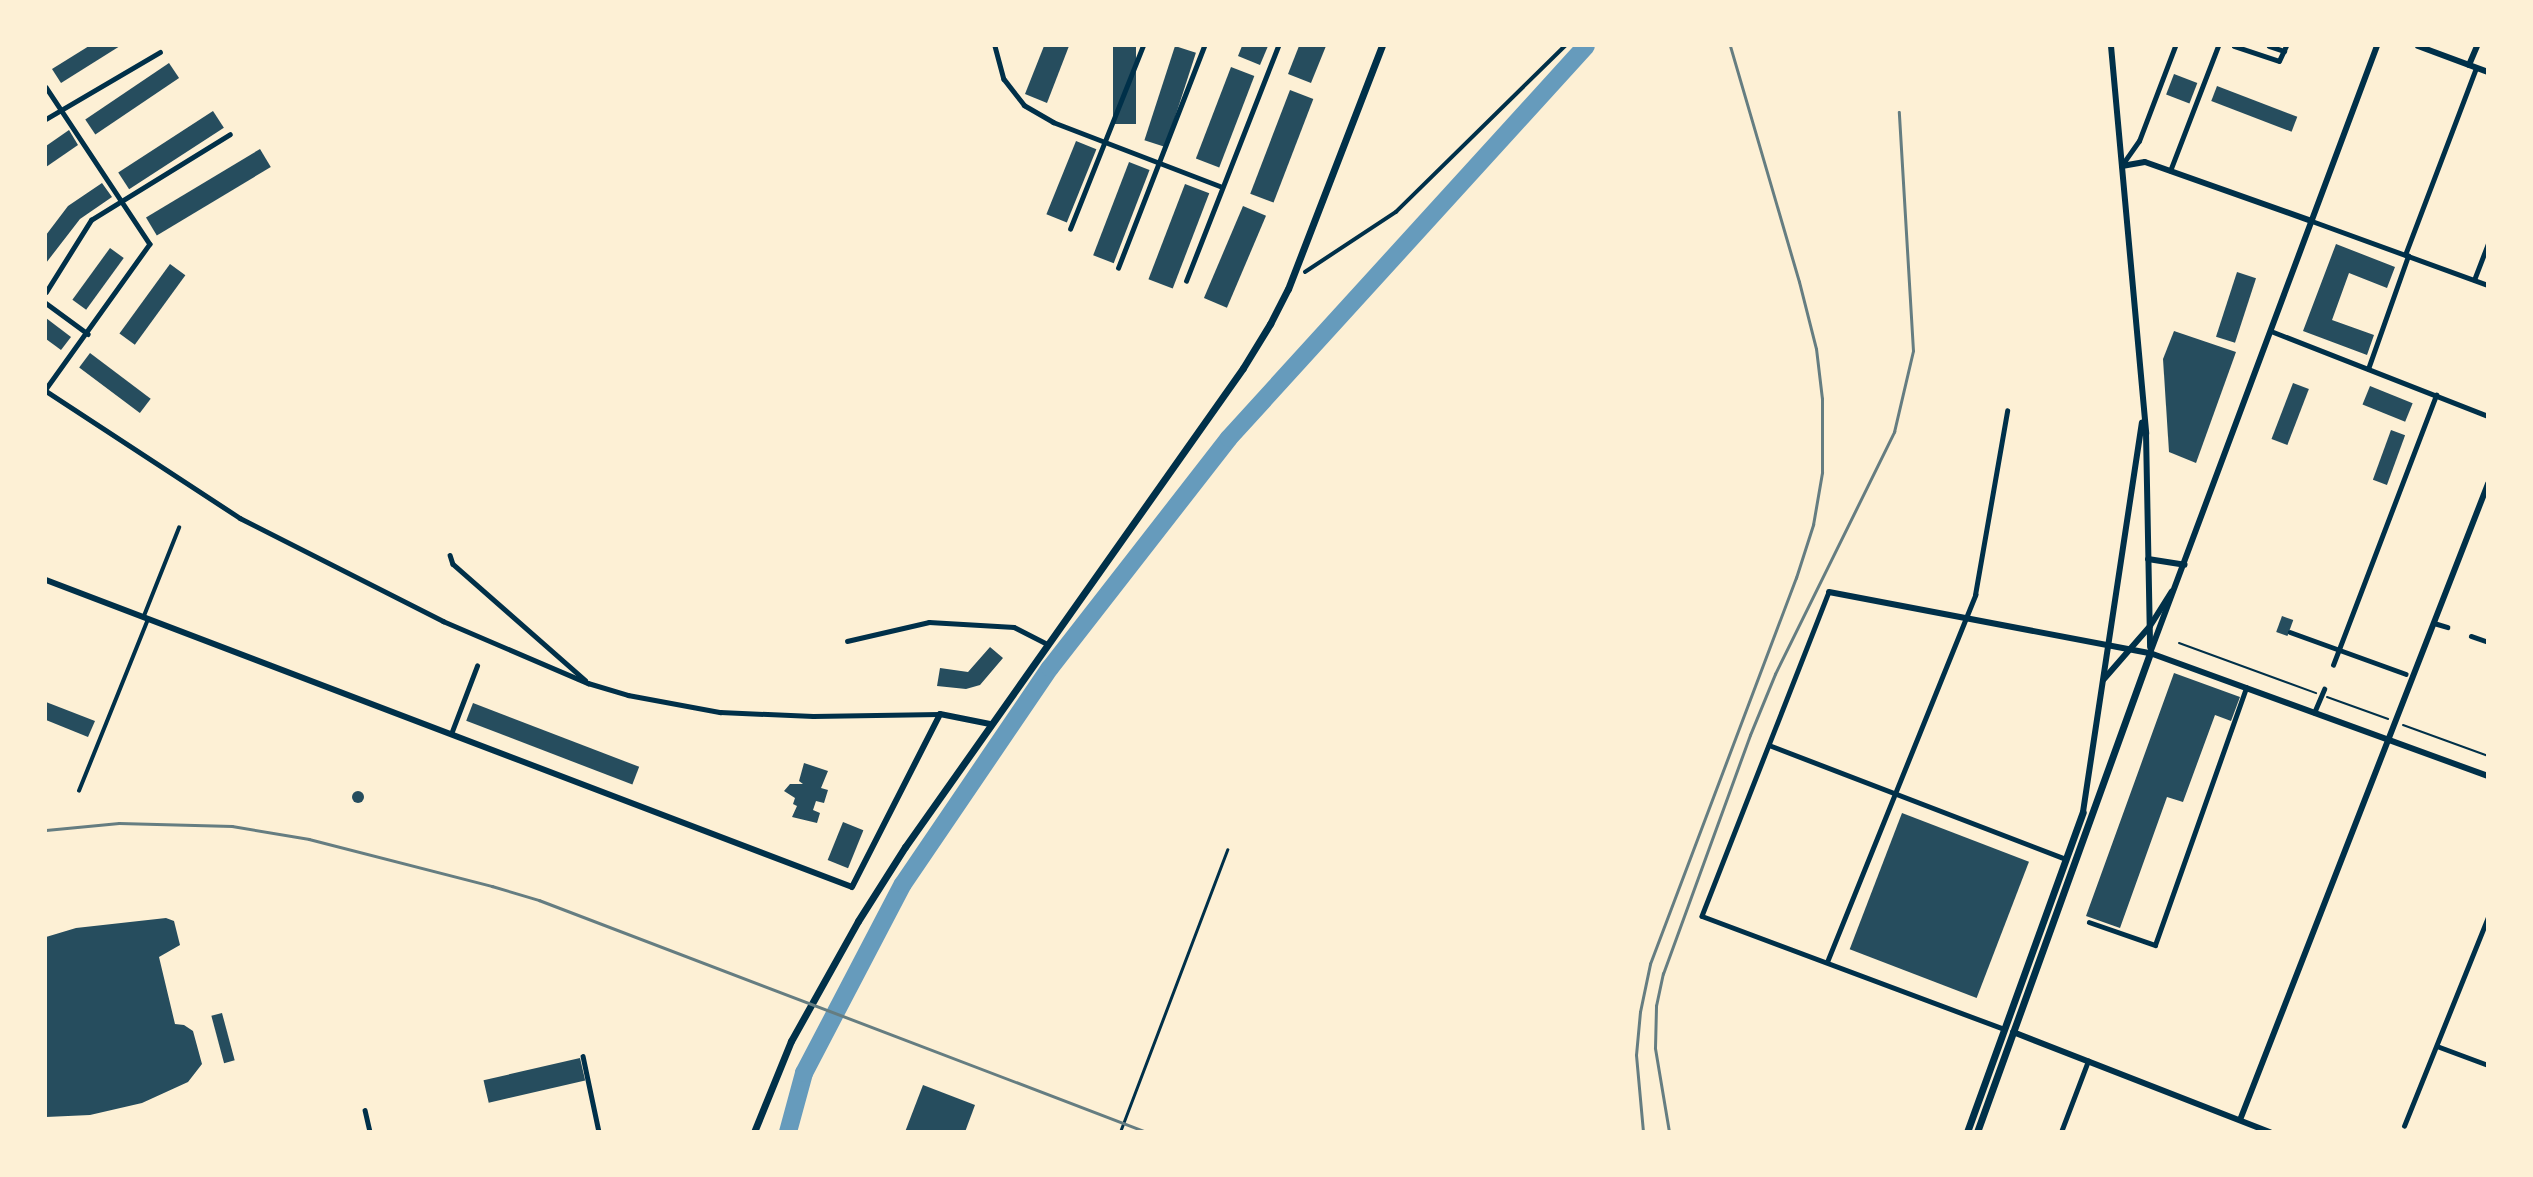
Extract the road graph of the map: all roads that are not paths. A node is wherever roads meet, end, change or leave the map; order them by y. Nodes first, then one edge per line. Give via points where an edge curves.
1 (995, 46) edge
2 (1143, 46) edge
3 (1204, 46) edge
4 (1278, 46) edge
5 (1382, 46) edge
6 (1565, 46) edge
7 (2110, 46) edge
8 (2175, 46) edge
9 (2218, 46) edge
10 (2234, 46) edge
11 (2269, 46) edge
12 (2377, 46) edge
13 (2418, 46) edge
14 (2477, 46) edge
15 (2285, 48) edge
16 (160, 52) dead end
17 (2473, 66) junction
18 (2487, 72) edge
19 (46, 87) edge
20 (61, 109) junction
21 (46, 120) edge
22 (230, 134) dead end
23 (1105, 143) junction
24 (1159, 162) junction
25 (2122, 166) junction
26 (2170, 171) junction
27 (1222, 187) junction
28 (121, 200) junction
29 (2312, 221) junction
30 (1070, 229) dead end
31 (2487, 243) edge
32 (2407, 256) junction
33 (1118, 268) dead end
34 (1305, 272) dead end
35 (2474, 280) junction
36 (1186, 281) dead end
37 (2487, 285) edge
38 (46, 292) edge
39 (46, 303) edge
40 (2271, 331) junction
41 (88, 334) junction
42 (2368, 369) junction
43 (46, 390) edge
44 (2436, 395) junction
45 (2144, 409) junction
46 (2007, 411) dead end
47 (2487, 415) edge
48 (2487, 484) edge
49 (178, 528) dead end
50 (450, 555) dead end
51 (2148, 559) junction
52 (2185, 565) junction
53 (2180, 577) junction
54 (46, 580) edge
55 (1829, 592) joint
56 (146, 618) junction
57 (1968, 618) junction
58 (2433, 622) junction
59 (2150, 626) junction
60 (2447, 627) dead end
61 (2290, 632) dead end
62 (2471, 636) dead end
63 (847, 640) dead end
64 (2487, 642) edge
65 (1047, 644) junction
66 (2108, 645) junction
67 (2130, 649) junction
68 (2339, 649) junction
69 (2150, 653) junction
70 (2333, 665) dead end
71 (477, 666) dead end
72 (2406, 674) dead end
73 (2103, 681) junction
74 (588, 683) junction
75 (2246, 688) junction
76 (2324, 689) dead end
77 (2314, 713) junction
78 (940, 714) junction
79 (990, 724) junction
80 (451, 735) junction
81 (2388, 739) junction
82 (1769, 746) junction
83 (2487, 775) edge
84 (79, 791) dead end
85 (1896, 794) junction
86 (2083, 812) joint
87 (1227, 850) dead end
88 (2067, 859) junction
89 (2487, 916) edge
90 (2089, 922) dead end
91 (1827, 962) junction
92 (2009, 1030) junction
93 (2437, 1046) junction
94 (583, 1056) dead end
95 (2088, 1061) junction
96 (2487, 1065) edge
97 (365, 1110) dead end
98 (2240, 1120) junction
99 (2404, 1126) dead end
100 (370, 1132) edge
101 (599, 1132) edge
102 (754, 1132) edge
103 (1120, 1132) edge
104 (1967, 1132) edge
105 (1977, 1132) edge
106 (2060, 1132) edge
107 (2270, 1132) edge

1 - 23 street via 1004,79 1024,105
2 - 23 street
3 - 24 street
4 - 27 street
5 - 65 main road via 1289,289 1270,324
6 - 34 street via 1396,212
7 - 25 street
8 - 25 street via 2139,141
9 - 26 street
10 - 15 street via 2279,61
11 - 15 street
12 - 29 street
13 - 17 street
14 - 17 street
16 - 20 street
17 - 18 street
17 - 32 street
19 - 20 street
20 - 21 street
20 - 28 street
22 - 28 street
23 - 24 street
23 - 30 street
24 - 27 street
24 - 33 street
25 - 26 street via 2145,162
25 - 45 street
26 - 29 street
27 - 36 street
28 - 38 street via 91,220
28 - 41 street via 150,244
29 - 32 street
29 - 40 street
31 - 35 street
32 - 35 street
32 - 42 street
35 - 37 street
39 - 41 street
40 - 42 street
40 - 52 street
41 - 43 street
42 - 44 street
43 - 74 street via 240,518 443,621
44 - 47 street
44 - 68 street
45 - 51 street
45 - 66 street
46 - 57 street
48 - 58 street
49 - 56 street
50 - 74 street via 453,564
51 - 52 street
51 - 59 street
52 - 53 street
53 - 59 street
53 - 69 street
54 - 56 street
55 - 57 street
55 - 82 street
56 - 80 street
56 - 84 street
57 - 66 street
57 - 85 street
58 - 60 street
58 - 81 street
59 - 67 street
59 - 69 street
61 - 68 street
62 - 64 street
63 - 65 street via 929,622 1014,627
65 - 79 main road
66 - 67 street
66 - 73 street
67 - 69 street
67 - 73 street
68 - 70 street
68 - 72 street
69 - 75 street
69 - 92 main road
71 - 80 street
73 - 86 street
74 - 78 street via 720,712
75 - 77 street
75 - 90 street via 2155,945
76 - 77 street
77 - 81 street
78 - 79 street
78 - 80 street via 852,887
79 - 102 main road via 858,921 791,1041
81 - 83 street
81 - 98 street
82 - 85 street
82 - 91 street via 1702,916
85 - 88 street
85 - 91 street
86 - 88 main road
87 - 103 lane
88 - 92 main road
89 - 93 street
91 - 92 street
92 - 95 street
92 - 104 main road
92 - 105 main road
93 - 96 street
93 - 99 street
94 - 101 street
95 - 98 street
95 - 106 street
97 - 100 street
98 - 107 street

